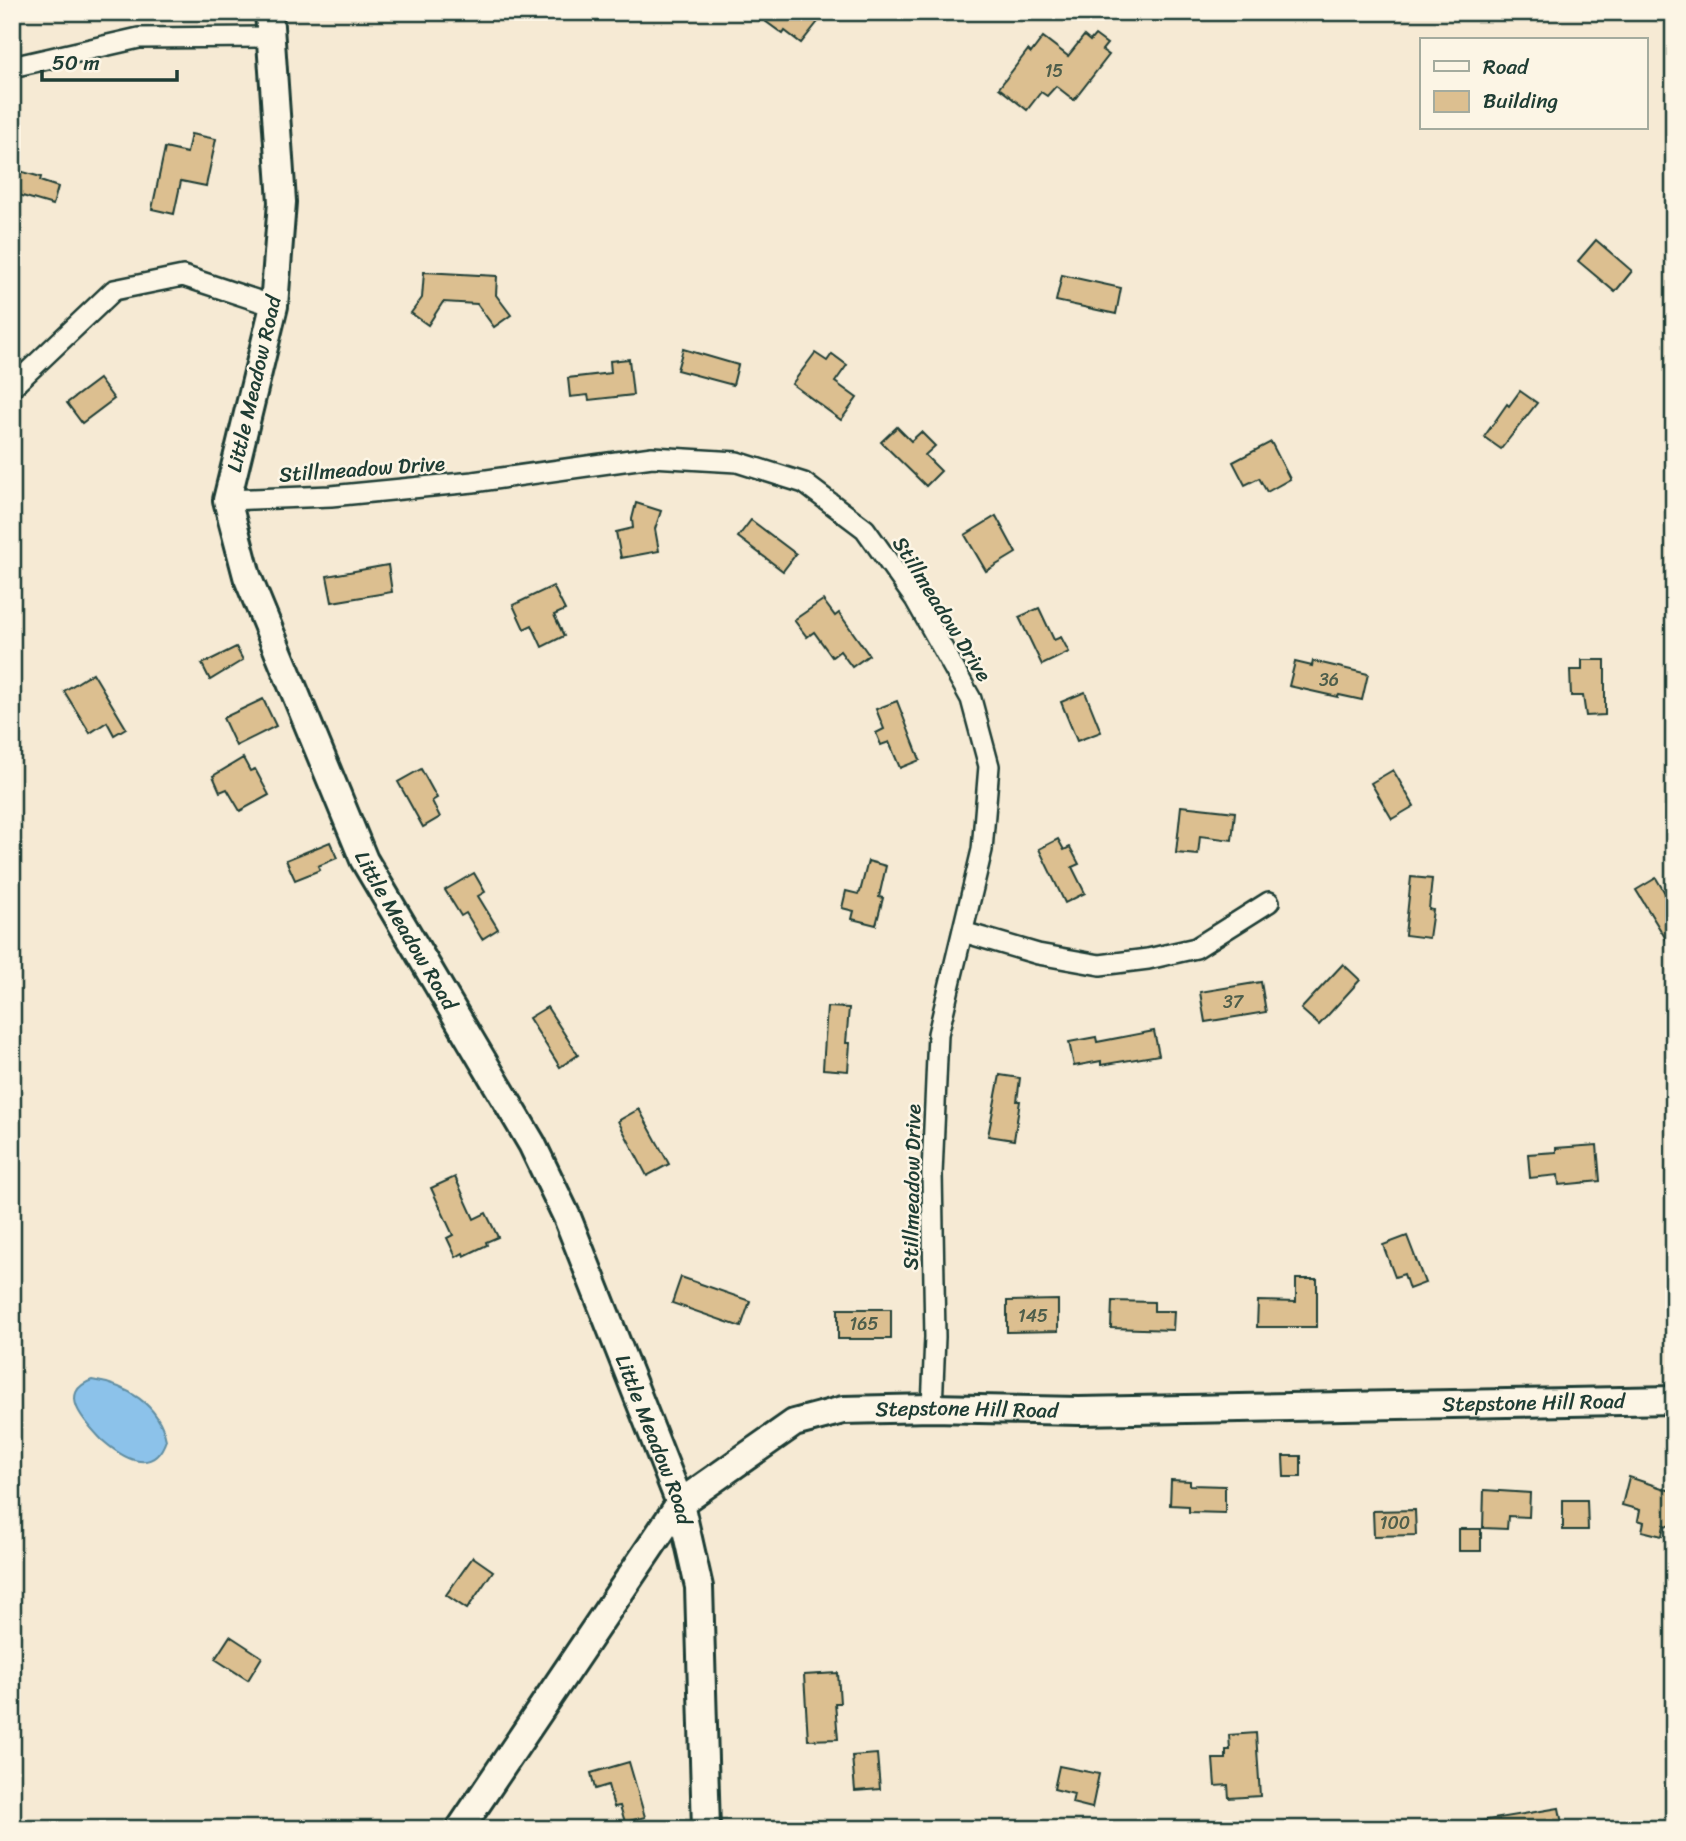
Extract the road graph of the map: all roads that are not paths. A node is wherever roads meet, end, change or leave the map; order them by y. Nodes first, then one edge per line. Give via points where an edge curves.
1 (270, 25) edge
2 (12, 67) edge
3 (274, 306) junction
4 (12, 387) edge
5 (227, 500) junction
6 (1269, 902) dead end
7 (963, 932) junction
8 (1674, 1400) edge
9 (932, 1408) junction
10 (680, 1503) junction
11 (460, 1829) edge
12 (706, 1829) edge

1 - 2 street via 139,38
1 - 3 street, Little Meadow Road via 282,202
3 - 4 street via 183,276 114,290
3 - 5 street, Little Meadow Road
5 - 7 street, Stillmeadow Drive via 460,484 652,457 737,462 804,483 866,529 915,599 971,698 989,766 982,850
5 - 10 street, Little Meadow Road via 247,576 364,860 531,1144 567,1217
6 - 7 street via 1196,948 1100,965 1038,954
7 - 9 street, Stillmeadow Drive via 939,1034 932,1174
8 - 9 street, Stepstone Hill Road via 1079,1411
9 - 10 street, Stepstone Hill Road via 842,1410 794,1423
10 - 11 street, Stepstone Hill Road
10 - 12 street, Little Meadow Road via 699,1587

